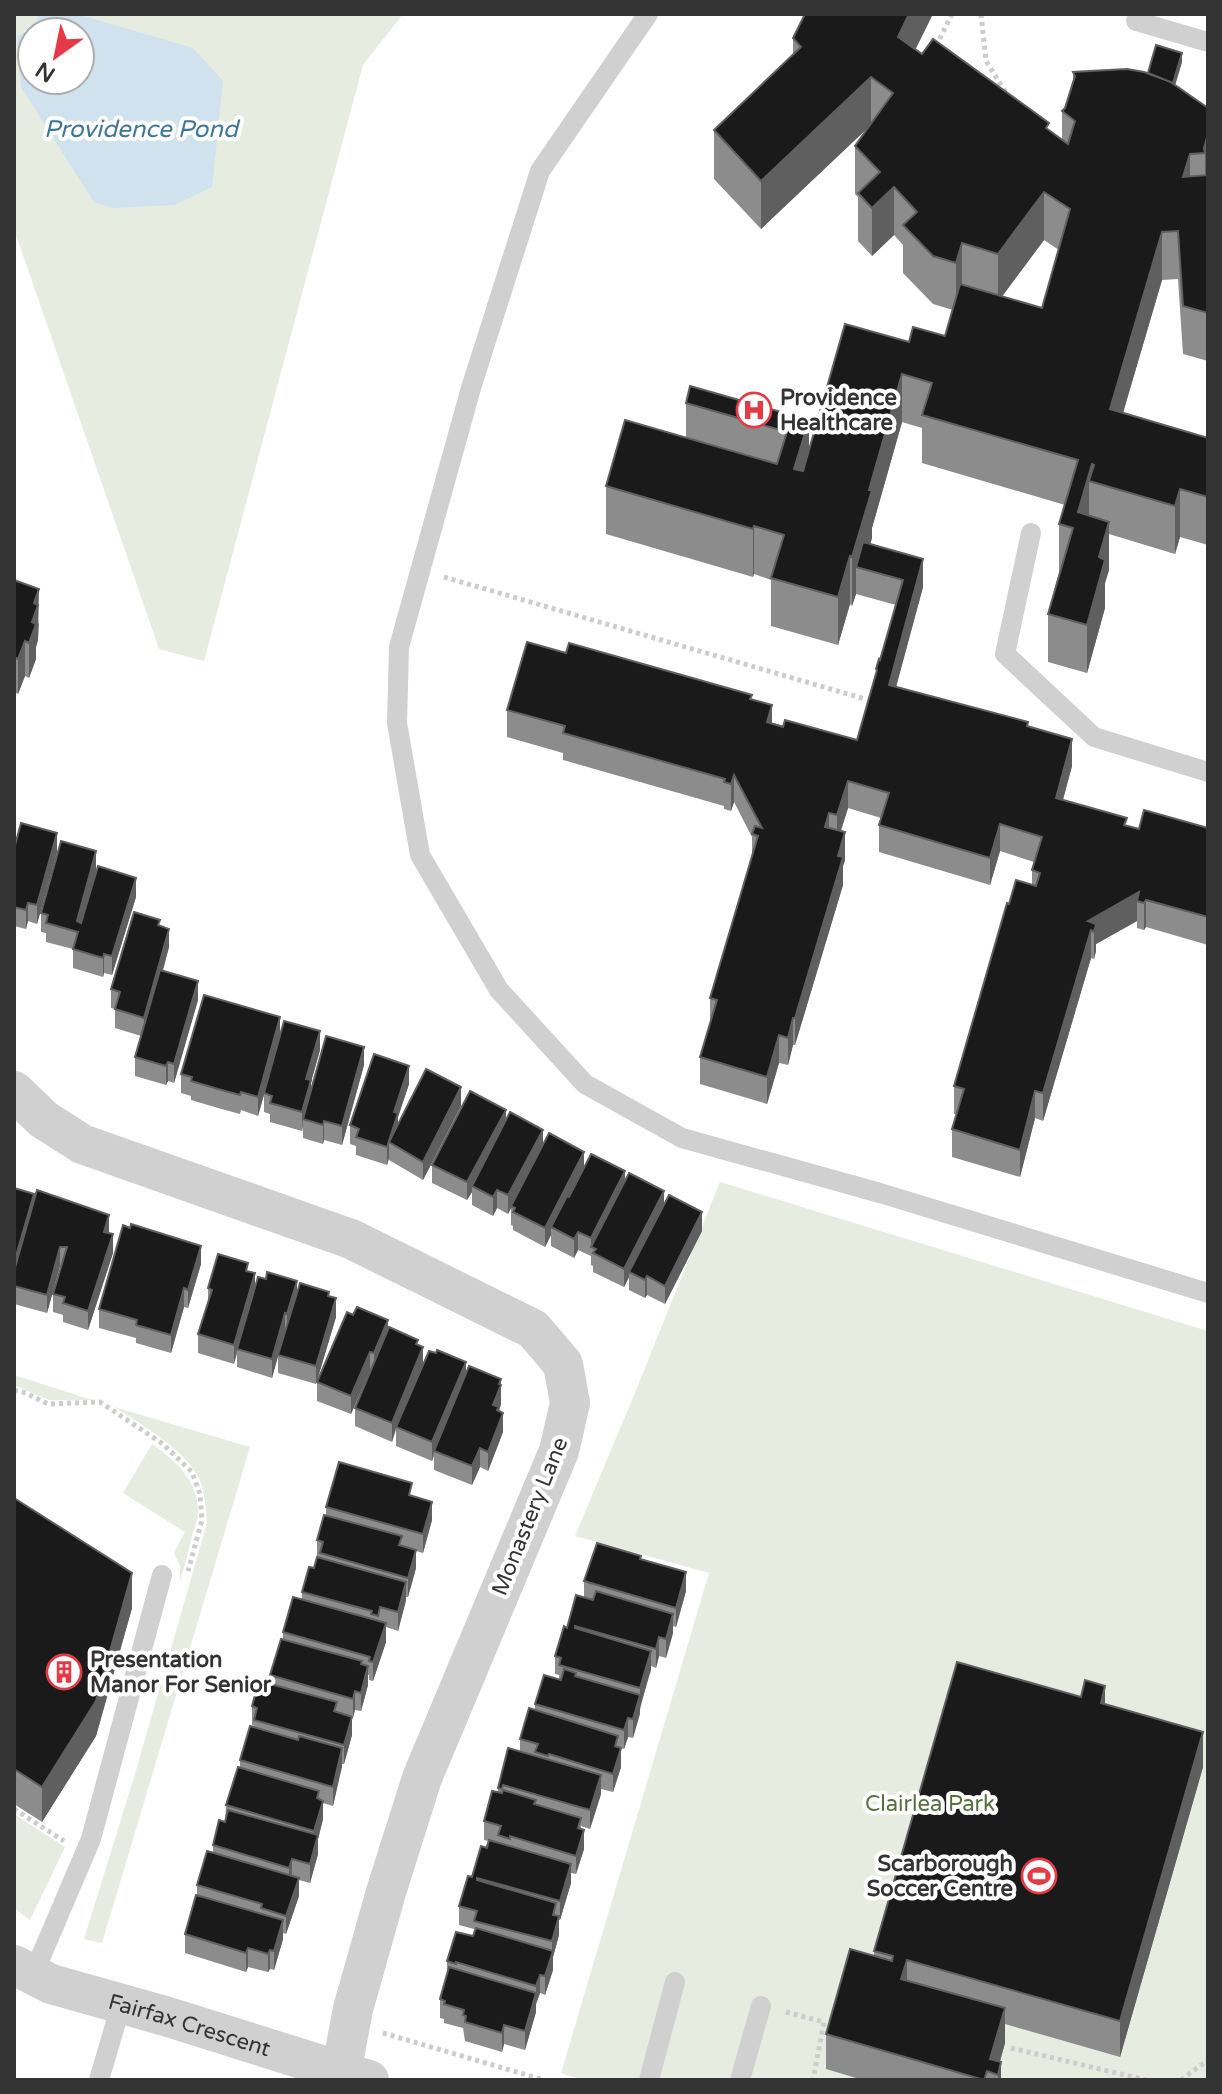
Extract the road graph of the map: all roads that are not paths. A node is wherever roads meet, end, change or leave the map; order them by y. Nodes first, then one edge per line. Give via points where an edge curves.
1 (648, 14) edge
2 (1138, 14) edge
3 (1208, 42) edge
4 (1031, 533) dead end
5 (1208, 772) edge
6 (14, 1091) edge
7 (1208, 1293) edge
8 (162, 1575) dead end
9 (23, 1970) edge
10 (675, 1982) dead end
11 (121, 2005) junction
12 (761, 2006) road end
13 (355, 2076) edge
14 (99, 2080) edge
15 (649, 2080) edge
16 (740, 2080) edge

1 - 7 lane via 540,171 471,388 399,647 397,723 420,855 499,990 585,1084 682,1138
2 - 3 lane via 1136,21
4 - 5 lane via 1005,654 1094,737
6 - 13 street, Monastery Lane via 43,1119 82,1144 351,1239 533,1329 563,1364 570,1403 559,1451 414,1799 353,2009
8 - 9 lane via 91,1839
9 - 11 street, Fairfax Crescent
10 - 15 lane
11 - 13 street, Fairfax Crescent
11 - 14 lane
12 - 16 lane

